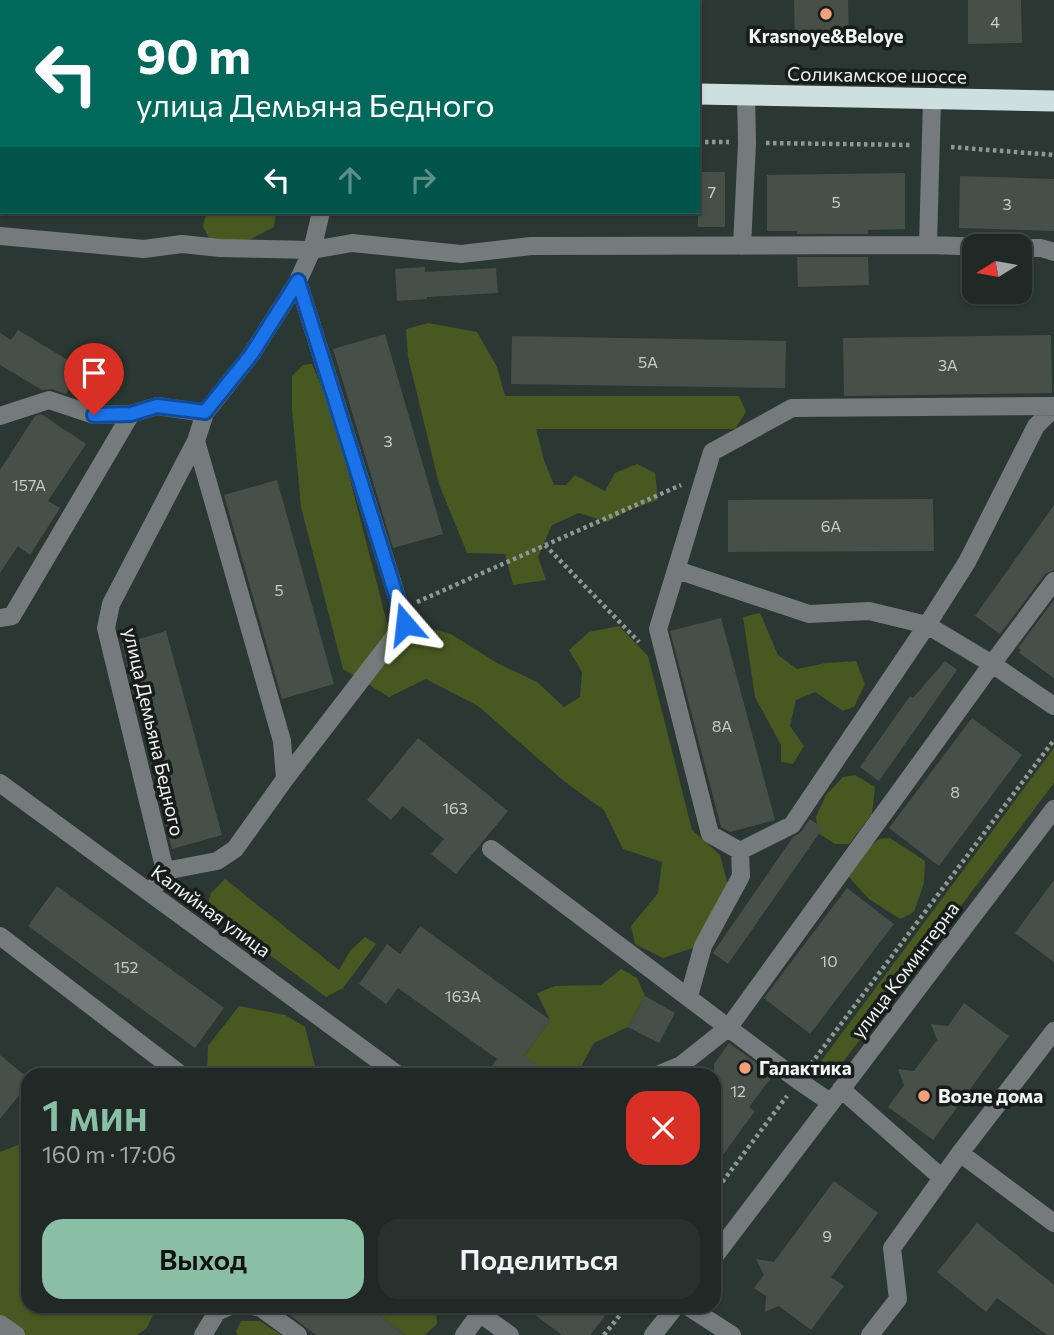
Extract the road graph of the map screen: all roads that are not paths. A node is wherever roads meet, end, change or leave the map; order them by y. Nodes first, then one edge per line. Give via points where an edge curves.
1 (700, 94) edge
2 (746, 95) junction
3 (932, 99) junction
4 (1054, 101) edge
5 (321, 214) edge
6 (0, 236) edge
7 (928, 245) junction
8 (742, 246) junction
9 (962, 246) edge
10 (1032, 248) edge
11 (313, 250) junction
12 (1054, 252) edge
13 (298, 281) junction
14 (1054, 407) edge
15 (205, 412) junction
16 (131, 414) junction
17 (0, 415) edge
18 (196, 440) junction
19 (677, 570) junction
20 (1054, 581) edge
21 (0, 618) edge
22 (927, 625) junction
23 (992, 664) junction
24 (1054, 706) edge
25 (285, 779) junction
26 (0, 783) edge
27 (1054, 808) edge
28 (491, 849) dead end
29 (740, 851) junction
30 (165, 871) junction
31 (151, 893) junction
32 (0, 936) edge
33 (689, 996) junction
34 (729, 1027) junction
35 (1054, 1031) edge
36 (172, 1068) edge
37 (389, 1068) edge
38 (674, 1068) edge
39 (835, 1096) junction
40 (960, 1153) junction
41 (942, 1178) junction
42 (1054, 1223) edge
43 (721, 1248) edge
44 (216, 1313) edge
45 (268, 1313) edge
46 (479, 1313) edge
47 (486, 1313) edge
48 (670, 1313) edge
49 (698, 1313) edge
50 (0, 1324) edge
51 (16, 1335) edge
52 (203, 1335) edge
53 (298, 1335) edge
54 (464, 1335) edge
55 (510, 1335) edge
56 (653, 1335) edge
57 (732, 1335) edge
58 (870, 1335) edge

1 - 2 highway, Соликамское шоссе
2 - 3 highway, Соликамское шоссе
2 - 8 street
3 - 4 highway, Соликамское шоссе
3 - 7 street
5 - 11 street, улица Демьяна Бедного
6 - 11 street via 144,249 182,244
7 - 8 street
7 - 9 street
8 - 11 street via 531,246 461,254 352,243
10 - 12 street
11 - 13 street, улица Демьяна Бедного
13 - 15 street, улица Демьяна Бедного via 251,355
13 - 25 street via 405,624
14 - 19 street via 792,408 712,452
14 - 22 street via 1036,426 967,562
15 - 16 street via 157,406
15 - 18 street, улица Демьяна Бедного
16 - 17 street via 94,415 49,400
16 - 21 street via 12,616
18 - 25 street via 282,741
18 - 30 street, улица Демьяна Бедного via 111,604 106,628
19 - 22 street via 809,614 869,611
19 - 29 street via 658,629 710,834
20 - 23 street
22 - 23 street
22 - 29 street via 792,825
23 - 24 street
23 - 34 street
25 - 30 street via 235,849 217,861
26 - 31 street, Калийная улица
27 - 39 street, улица Коминтерна
28 - 33 street
29 - 33 street via 741,876 703,946
30 - 31 street
31 - 37 street, Калийная улица
32 - 36 street
33 - 34 street
34 - 38 street
34 - 39 street via 799,1081
35 - 40 street
39 - 41 street
39 - 43 street, улица Коминтерна
40 - 41 street
40 - 42 street
41 - 58 street via 892,1248 898,1299
44 - 52 street
45 - 53 street
46 - 54 street
47 - 55 street
48 - 56 street
49 - 57 street
50 - 51 street

